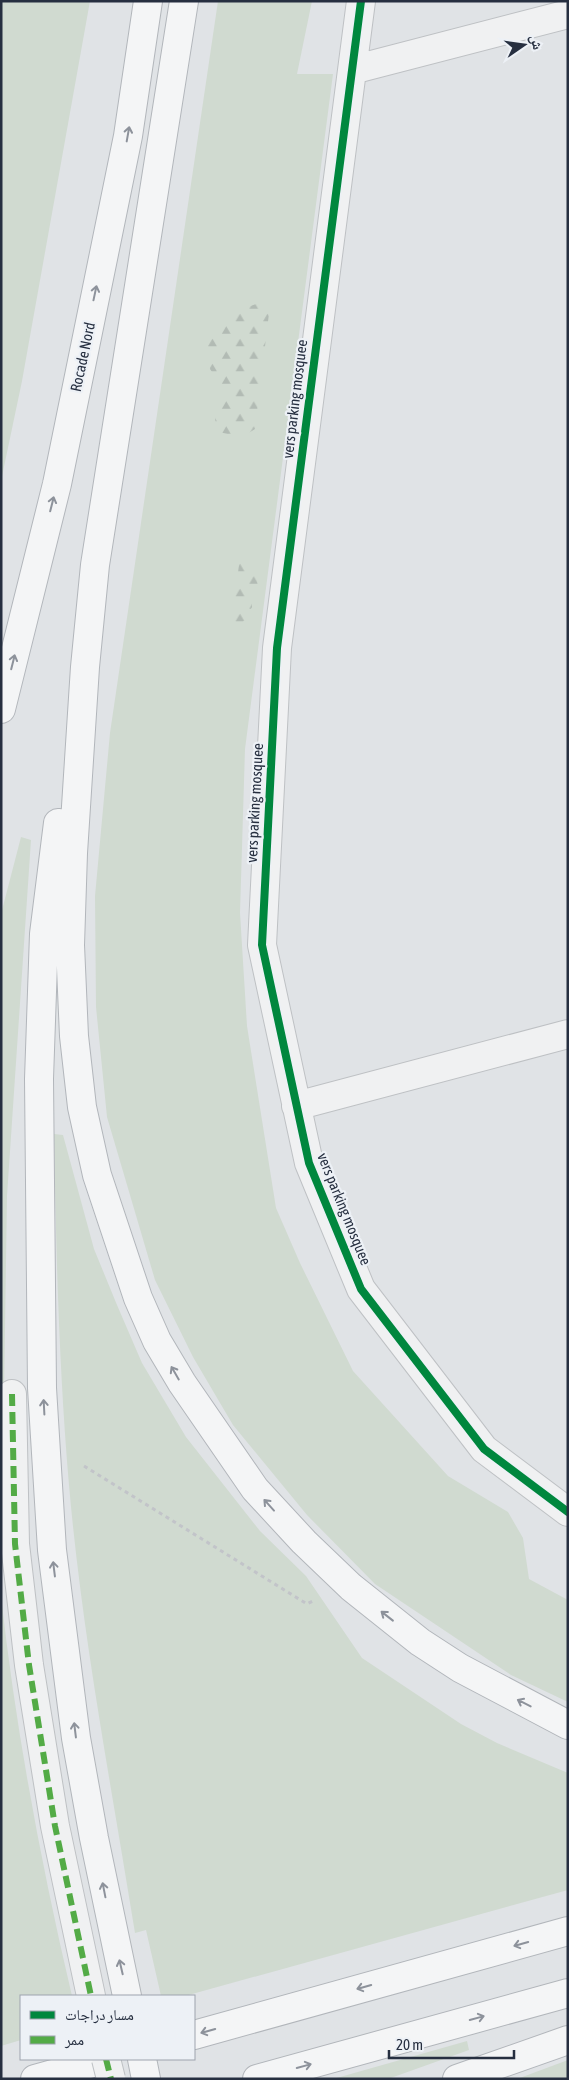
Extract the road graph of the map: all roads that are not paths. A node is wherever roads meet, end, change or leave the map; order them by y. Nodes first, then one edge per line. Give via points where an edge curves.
1 (148, 1) edge
2 (184, 1) edge
3 (361, 1) edge
4 (568, 14) edge
5 (352, 70) junction
6 (85, 666) junction
7 (1, 709) edge
8 (568, 1034) edge
9 (296, 1106) junction
10 (12, 1394) dead end
11 (568, 1512) edge
12 (568, 1725) edge
13 (568, 1931) edge
14 (568, 1993) edge
15 (91, 1995) edge
16 (127, 1995) edge
17 (195, 2034) edge
18 (568, 2040) edge
19 (102, 2060) edge
20 (106, 2060) edge
21 (142, 2060) edge
22 (35, 2079) edge
23 (111, 2079) edge
24 (146, 2079) edge
25 (257, 2079) edge
26 (457, 2079) edge

7 -> 1 highway, Rocade Nord via 56,484 128,136
2 - 6 highway via 95,565
3 - 5 street, vers parking mosquee
4 - 5 street
5 - 9 street, vers parking mosquee via 277,648 262,945
12 -> 6 highway via 460,1668 420,1642 351,1587 255,1489 157,1341 138,1298 97,1175 82,1107 74,1036 70,945
16 -> 6 highway via 76,1738 52,1550 42,1388 39,1088 44,934 64,779
8 - 9 street
9 - 11 street, vers parking mosquee via 309,1163 361,1289 484,1449
10 - 15 street via 15,1544 29,1665 55,1826
13 -> 17 highway
25 -> 14 highway
18 - 26 highway
19 - 22 highway
20 - 23 street, bridge
21 - 24 highway

